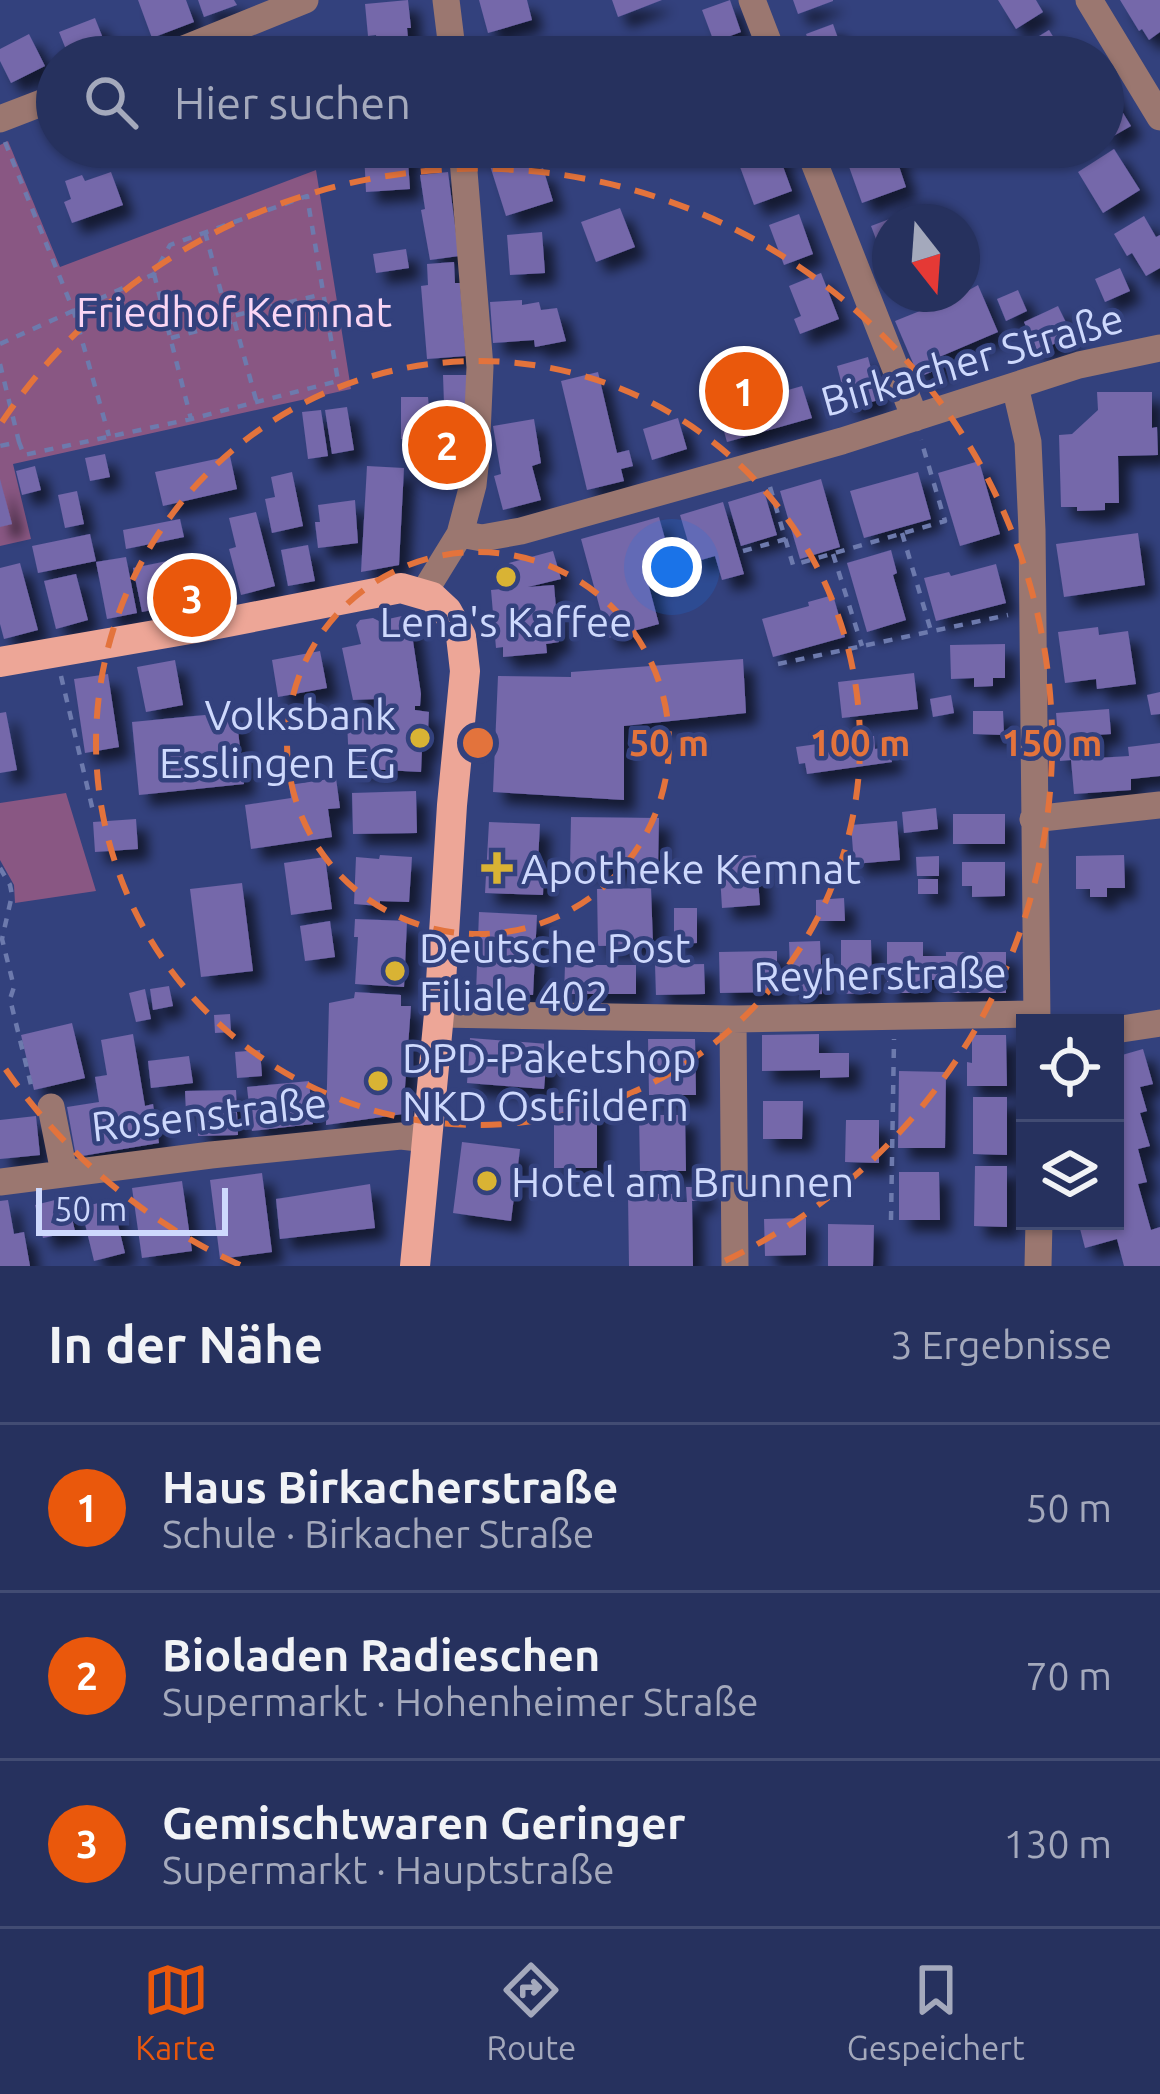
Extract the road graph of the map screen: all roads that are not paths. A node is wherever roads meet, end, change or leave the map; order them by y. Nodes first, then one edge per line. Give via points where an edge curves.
1 (304, 0) edge
2 (446, 0) edge
3 (752, 0) edge
4 (1089, 0) edge
5 (216, 36) edge
6 (450, 36) edge
7 (766, 36) edge
8 (1111, 36) edge
9 (1124, 58) edge
10 (36, 105) edge
11 (1160, 117) edge
12 (0, 119) edge
13 (464, 168) edge
14 (816, 168) edge
15 (1160, 348) edge
16 (1015, 386) junction
17 (915, 418) junction
18 (460, 534) junction
19 (423, 594) junction
20 (0, 662) edge
21 (1160, 806) edge
22 (1033, 819) junction
23 (440, 1014) junction
24 (1036, 1014) edge
25 (1016, 1018) edge
26 (733, 1019) junction
27 (1160, 1023) edge
28 (1124, 1029) edge
29 (41, 1098) road end
30 (428, 1139) junction
31 (64, 1172) junction
32 (0, 1182) edge
33 (1039, 1230) edge
34 (416, 1266) edge
35 (735, 1266) edge
36 (1038, 1266) edge

1 - 5 street
2 - 6 street
3 - 7 street
4 - 8 street
9 - 11 street
10 - 12 street
13 - 18 street via 480,385 473,485
14 - 17 street
15 - 16 street, Birkacher Straße
16 - 17 street, Birkacher Straße
16 - 22 street via 1028,442
17 - 18 street, Birkacher Straße via 500,536
18 - 19 street
19 - 20 main road via 401,588
19 - 23 main road via 454,620 465,671
21 - 22 street
22 - 24 street
23 - 26 street, Reyherstraße
23 - 30 main road
25 - 26 street, Reyherstraße
26 - 35 street
27 - 28 street
29 - 31 street
30 - 31 street, Rosenstraße
30 - 34 main road
31 - 32 street, Rosenstraße
33 - 36 street

